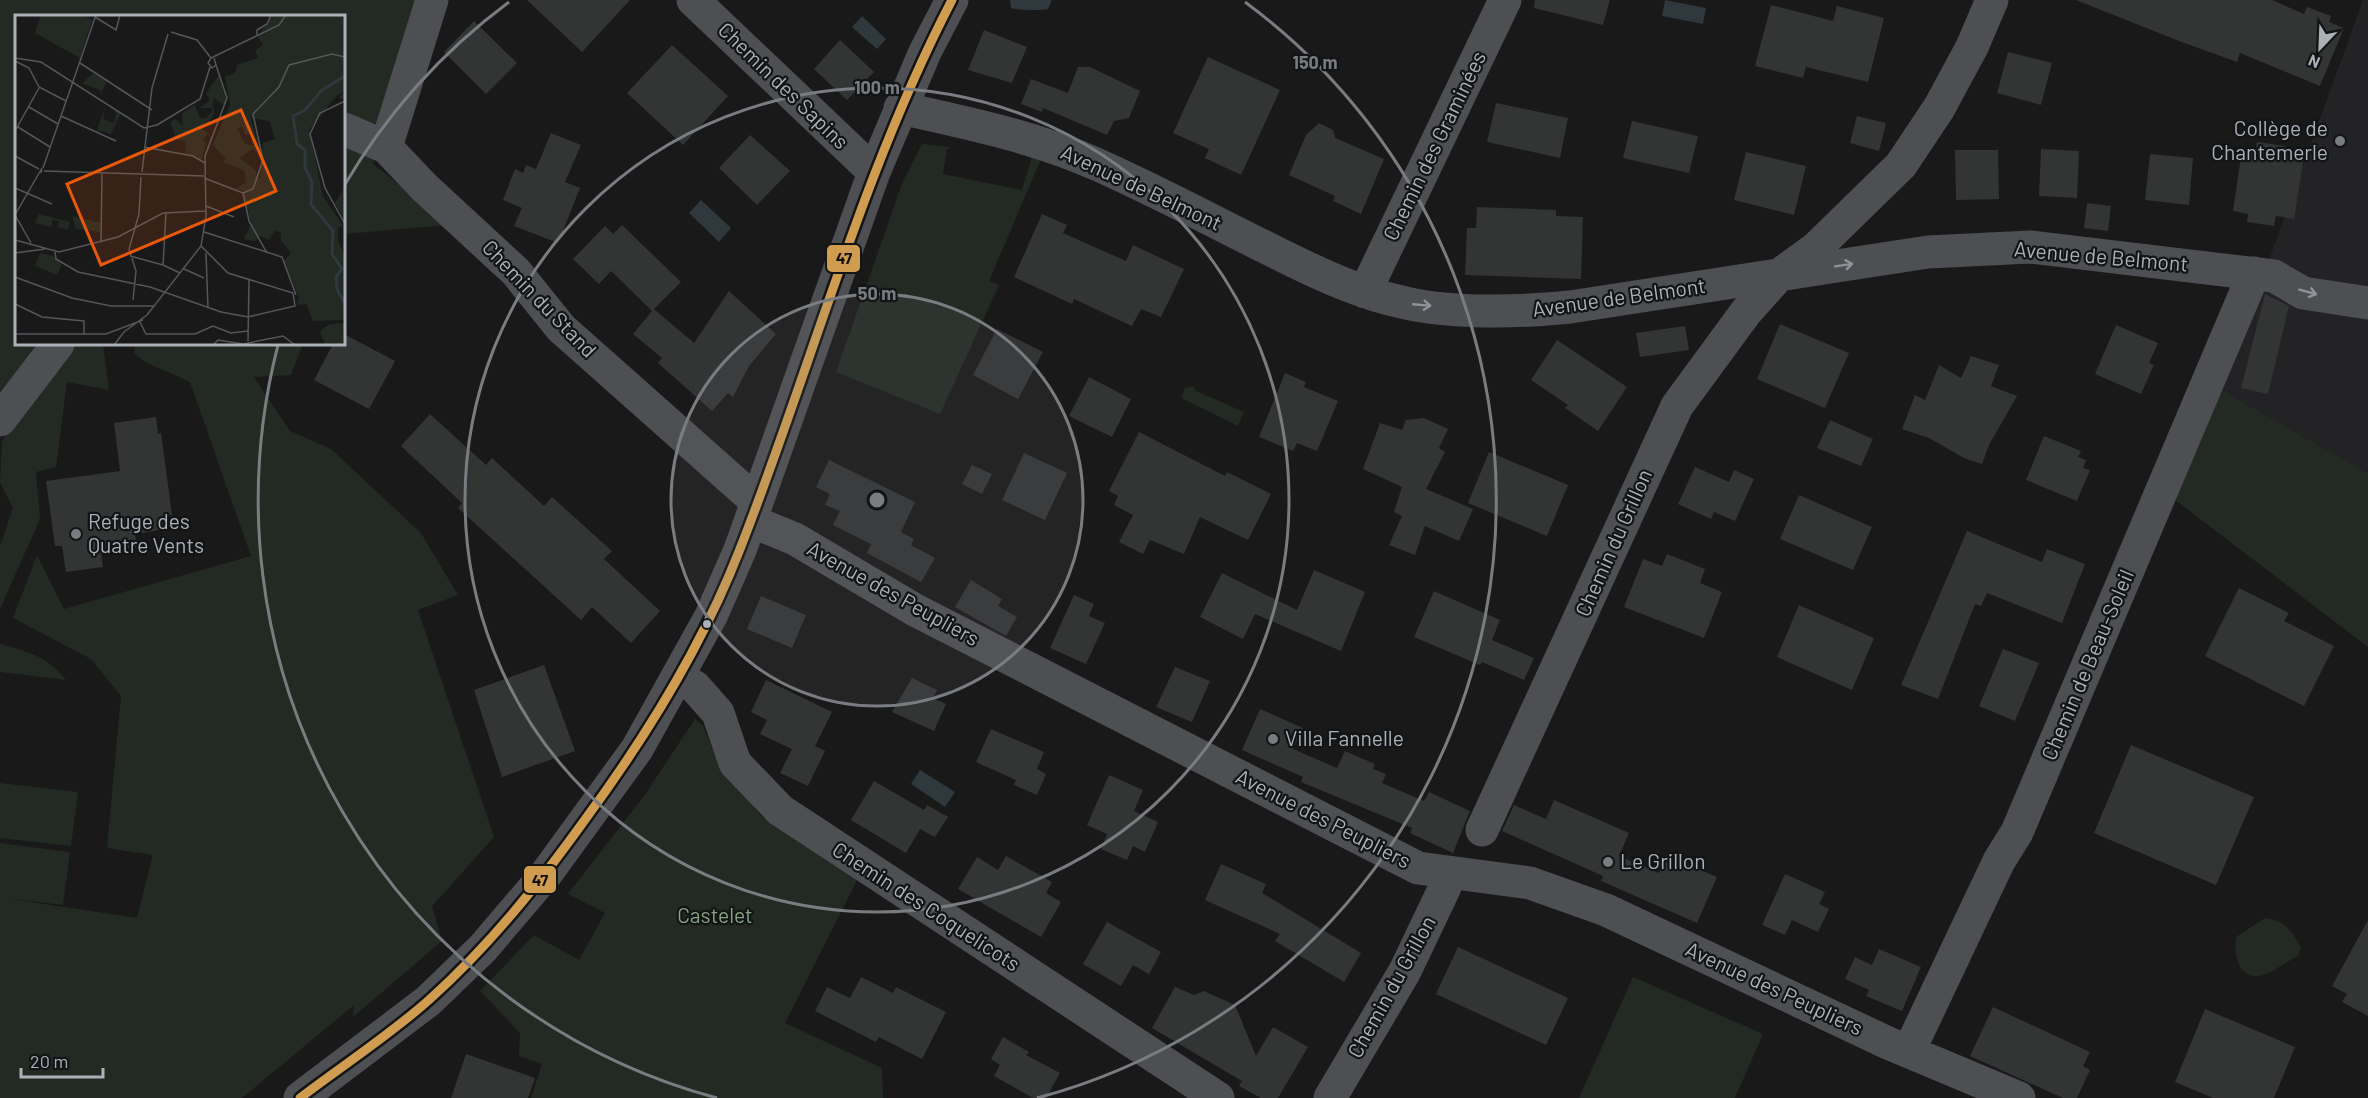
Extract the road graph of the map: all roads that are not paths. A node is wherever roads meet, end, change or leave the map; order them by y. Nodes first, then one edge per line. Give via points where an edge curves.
1 (432, 0) edge
2 (693, 0) edge
3 (952, 0) edge
4 (1505, 0) edge
5 (1992, 0) edge
6 (900, 108) junction
7 (345, 129) edge
8 (386, 147) junction
9 (874, 172) junction
10 (2254, 273) junction
11 (1779, 275) junction
12 (1365, 292) junction
13 (2368, 303) edge
14 (57, 345) edge
15 (0, 420) edge
16 (754, 512) junction
17 (677, 677) junction
18 (1482, 830) dead end
19 (1447, 873) junction
20 (1909, 1051) junction
21 (300, 1098) edge
22 (1218, 1098) edge
23 (1330, 1098) edge
24 (2019, 1098) edge

1 - 8 street
2 - 9 street, Chemin des Sapins
3 - 6 street
4 - 12 street, Chemin des Graminées
5 - 11 street, Chemin du Grillon via 1939,108 1901,165 1816,248
6 - 9 street
6 - 12 street, Avenue de Belmont via 1008,132 1097,164
7 - 8 street, Chemin du Stand
8 - 16 street, Chemin du Stand via 516,272 561,328
9 - 16 street
11 -> 10 street, Avenue de Belmont via 1928,252 2030,247
10 -> 13 street, Avenue de Belmont via 2274,276 2303,292
10 - 20 street, Chemin de Beau-Soleil via 2017,832 1999,861
12 -> 11 street, Avenue de Belmont via 1408,304 1522,311
11 - 18 street, Chemin du Grillon via 1746,312 1677,406
14 - 15 street
16 - 17 street via 711,616
16 - 19 street, Avenue des Peupliers via 915,610 1376,847 1419,868
17 - 21 street via 637,749 546,874 483,948 428,1001
17 - 22 street, Chemin des Coquelicots via 695,687 718,713 735,763 780,810
19 - 20 street, Avenue des Peupliers via 1530,883 1606,910
19 - 23 street, Chemin du Grillon via 1445,887 1405,971
20 - 24 street, Avenue des Peupliers

